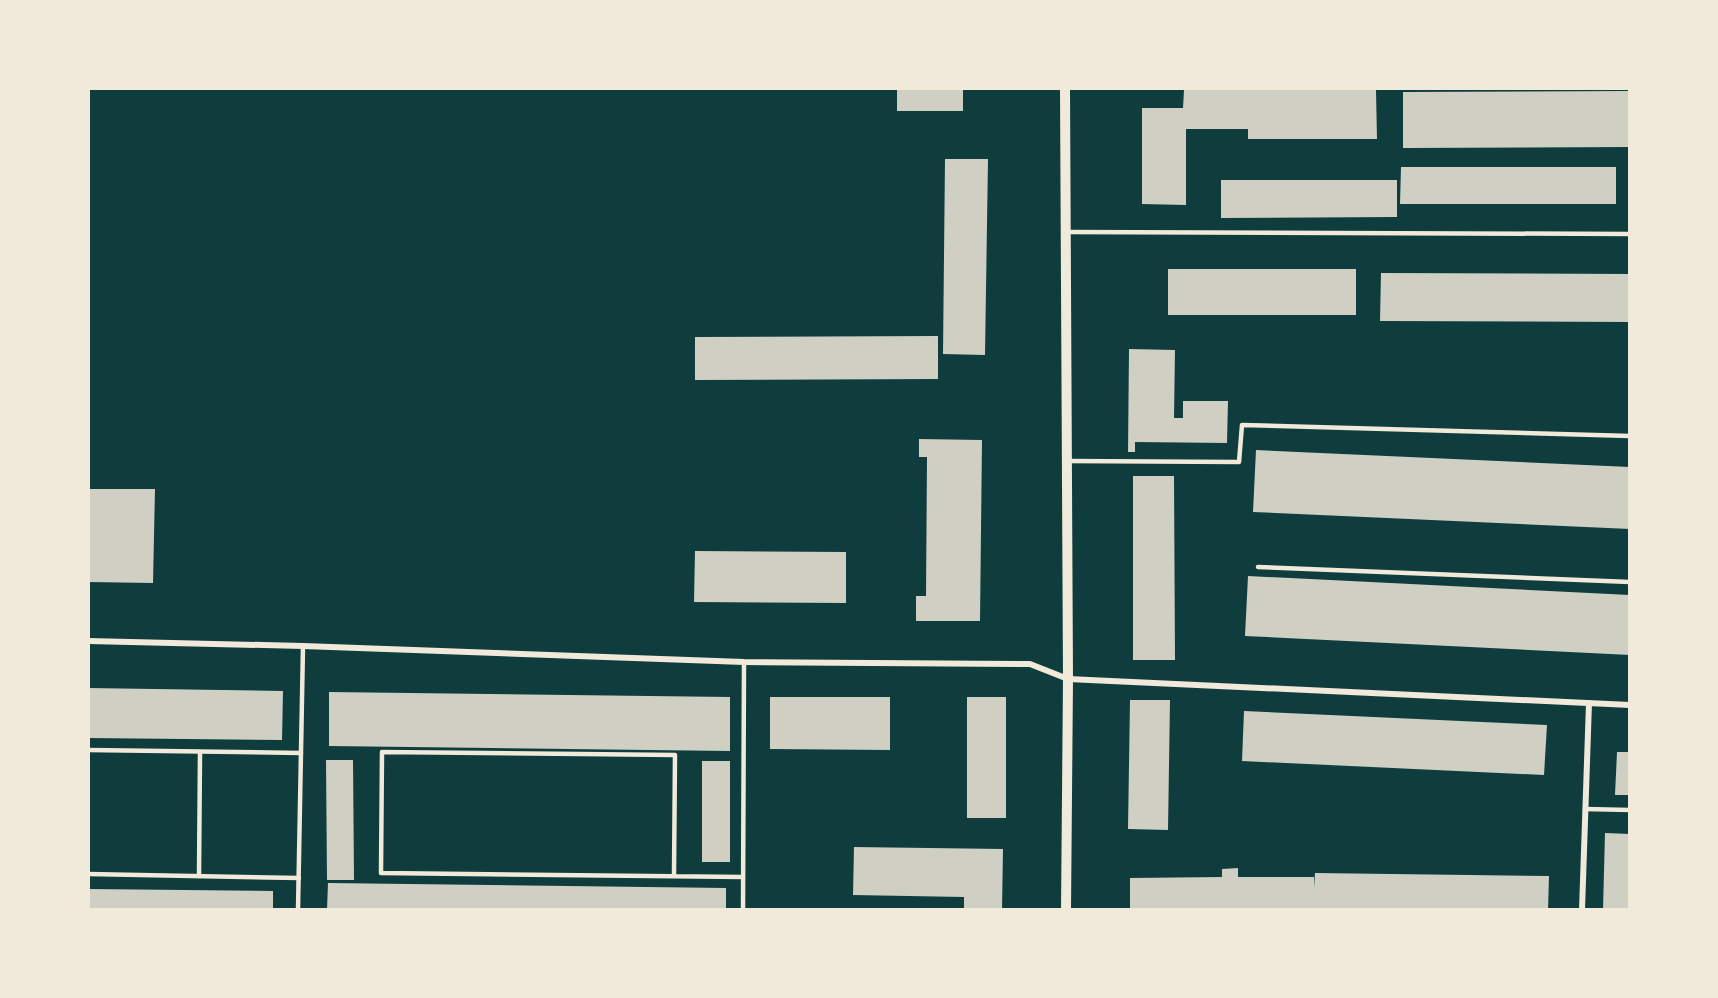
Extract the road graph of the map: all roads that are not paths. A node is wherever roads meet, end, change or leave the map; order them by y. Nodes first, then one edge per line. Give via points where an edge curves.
1 (1065, 88) edge
2 (1065, 232) junction
3 (1629, 234) edge
4 (1629, 436) edge
5 (1067, 461) junction
6 (1258, 567) dead end
7 (1629, 582) edge
8 (88, 641) edge
9 (303, 646) junction
10 (744, 662) junction
11 (1068, 679) junction
12 (1589, 703) junction
13 (1629, 705) edge
14 (88, 750) edge
15 (200, 752) junction
16 (301, 753) junction
17 (1585, 809) junction
18 (1629, 810) edge
19 (88, 874) edge
20 (199, 876) junction
21 (674, 876) junction
22 (743, 877) junction
23 (299, 878) junction
24 (298, 909) edge
25 (743, 909) edge
26 (1065, 909) edge
27 (1581, 909) edge

1 - 2 street
2 - 3 lane
2 - 5 street
4 - 5 lane via 1242,425 1239,462
5 - 11 street
6 - 7 lane
8 - 9 street
9 - 10 street
9 - 16 lane
10 - 11 street via 1030,664
10 - 22 lane
11 - 12 street
11 - 26 street
12 - 13 street
12 - 17 street
14 - 15 lane
15 - 16 lane
15 - 20 lane
16 - 23 lane
17 - 18 lane
17 - 27 street
19 - 20 lane
20 - 23 lane
21 - 21 lane via 381,873 382,752 675,755
21 - 22 lane
22 - 25 lane
23 - 24 lane

